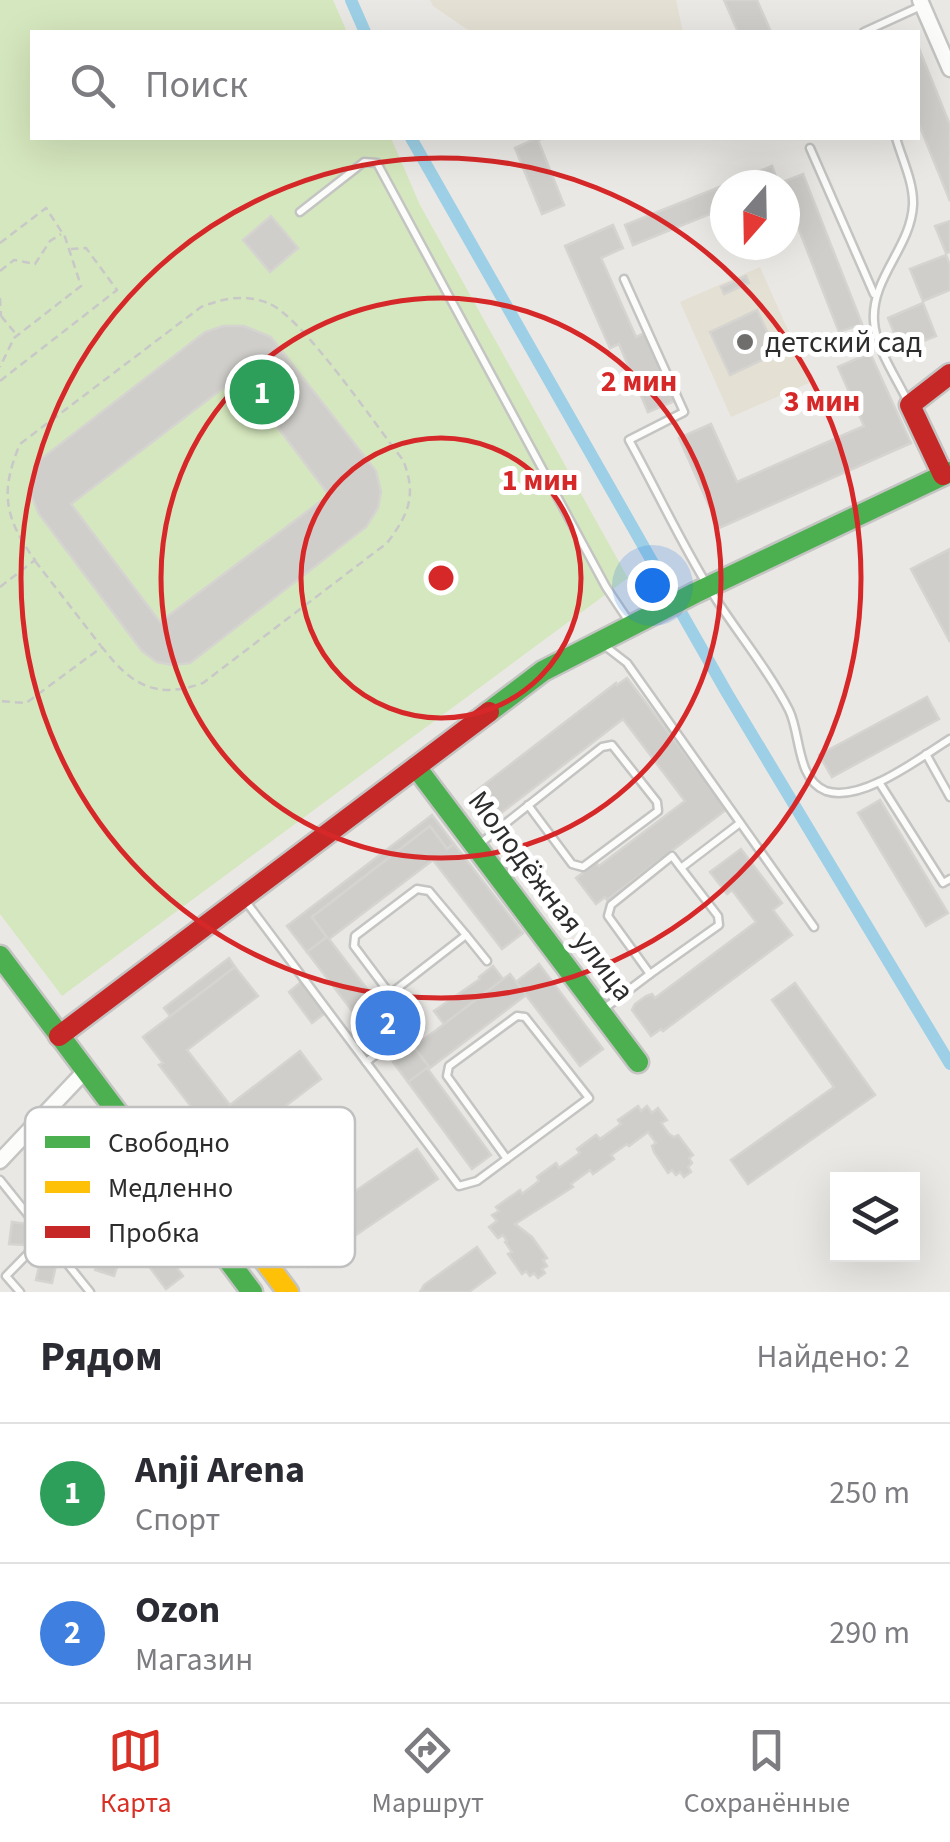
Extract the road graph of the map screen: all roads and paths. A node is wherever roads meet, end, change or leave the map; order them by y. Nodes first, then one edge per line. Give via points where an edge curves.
1 (921, 3) edge
2 (868, 30) edge
3 (950, 69) edge
4 (897, 140) edge
5 (810, 148) dead end
6 (300, 212) dead end
7 (62, 233) junction
8 (0, 242) edge
9 (69, 250) junction
10 (0, 271) edge
11 (624, 278) dead end
12 (875, 295) junction
13 (0, 298) edge
14 (0, 316) edge
15 (17, 336) junction
16 (1, 364) edge
17 (950, 374) edge
18 (0, 382) edge
19 (910, 405) junction
20 (946, 473) edge
21 (34, 560) junction
22 (0, 588) edge
23 (702, 590) junction
24 (640, 621) junction
25 (600, 642) junction
26 (102, 647) junction
27 (0, 701) edge
28 (950, 739) edge
29 (926, 754) junction
30 (416, 767) junction
31 (879, 782) junction
32 (950, 797) edge
33 (528, 806) junction
34 (740, 823) junction
35 (476, 846) junction
36 (681, 868) junction
37 (950, 878) edge
38 (243, 898) junction
39 (814, 927) dead end
40 (466, 936) junction
41 (0, 956) edge
42 (487, 961) dead end
43 (650, 974) junction
44 (390, 994) junction
45 (600, 1012) junction
46 (60, 1036) junction
47 (366, 1062) junction
48 (638, 1062) dead end
49 (86, 1070) junction
50 (51, 1107) edge
51 (113, 1107) edge
52 (25, 1135) edge
53 (507, 1158) junction
54 (0, 1161) edge
55 (0, 1180) edge
56 (25, 1212) edge
57 (25, 1256) edge
58 (69, 1267) edge
59 (233, 1267) edge
60 (269, 1267) edge
61 (20, 1292) edge
62 (90, 1292) edge
63 (252, 1292) edge
64 (288, 1292) edge

1 - 2 lane
1 - 3 street
4 - 12 lane via 913,204
5 - 12 lane
6 - 24 lane via 364,162 377,163 606,587
7 - 8 path via 46,208
7 - 9 path
7 - 10 path via 35,264 14,260
9 - 15 path via 81,286
9 - 18 path via 86,248 117,290
11 - 23 lane via 684,412 629,440
12 - 19 lane via 876,334
13 - 14 path
14 - 15 path
15 - 16 path
17 - 19 street
19 - 20 street
20 - 23 street
21 - 22 path
21 - 26 path
21 - 26 path via 2,503 6,466 20,444 201,307 224,298 271,304 297,323 403,460 412,498 387,543 203,683 147,689
23 - 24 street
23 - 31 lane via 789,710 804,769 814,782 848,792
24 - 25 street
25 - 30 street via 543,671
25 - 34 lane via 627,663
26 - 27 path via 26,702
28 - 29 lane
29 - 31 lane
29 - 32 lane
30 - 35 street, Молодёжная улица
30 - 38 street
31 - 37 lane via 942,883
33 - 33 lane via 612,745 658,811 583,867 572,864
33 - 35 lane
34 - 36 lane
34 - 39 lane
35 - 45 street, Молодёжная улица
36 - 43 lane via 719,925
36 - 43 lane via 672,856 610,905 608,916
38 - 46 street
38 - 47 lane
40 - 42 lane
40 - 44 lane
40 - 44 lane via 429,891 418,890 355,936 354,946
41 - 46 street
43 - 45 lane
44 - 47 lane via 404,1019 403,1034
45 - 48 street, Молодёжная улица
46 - 49 street
47 - 53 lane via 459,1186
49 - 50 street
49 - 51 street
52 - 54 street
53 - 53 lane via 589,1098 525,1018 516,1016 449,1066 447,1076
55 - 56 lane
57 - 61 lane via 6,1276
58 - 62 lane
59 - 63 street
60 - 64 street

